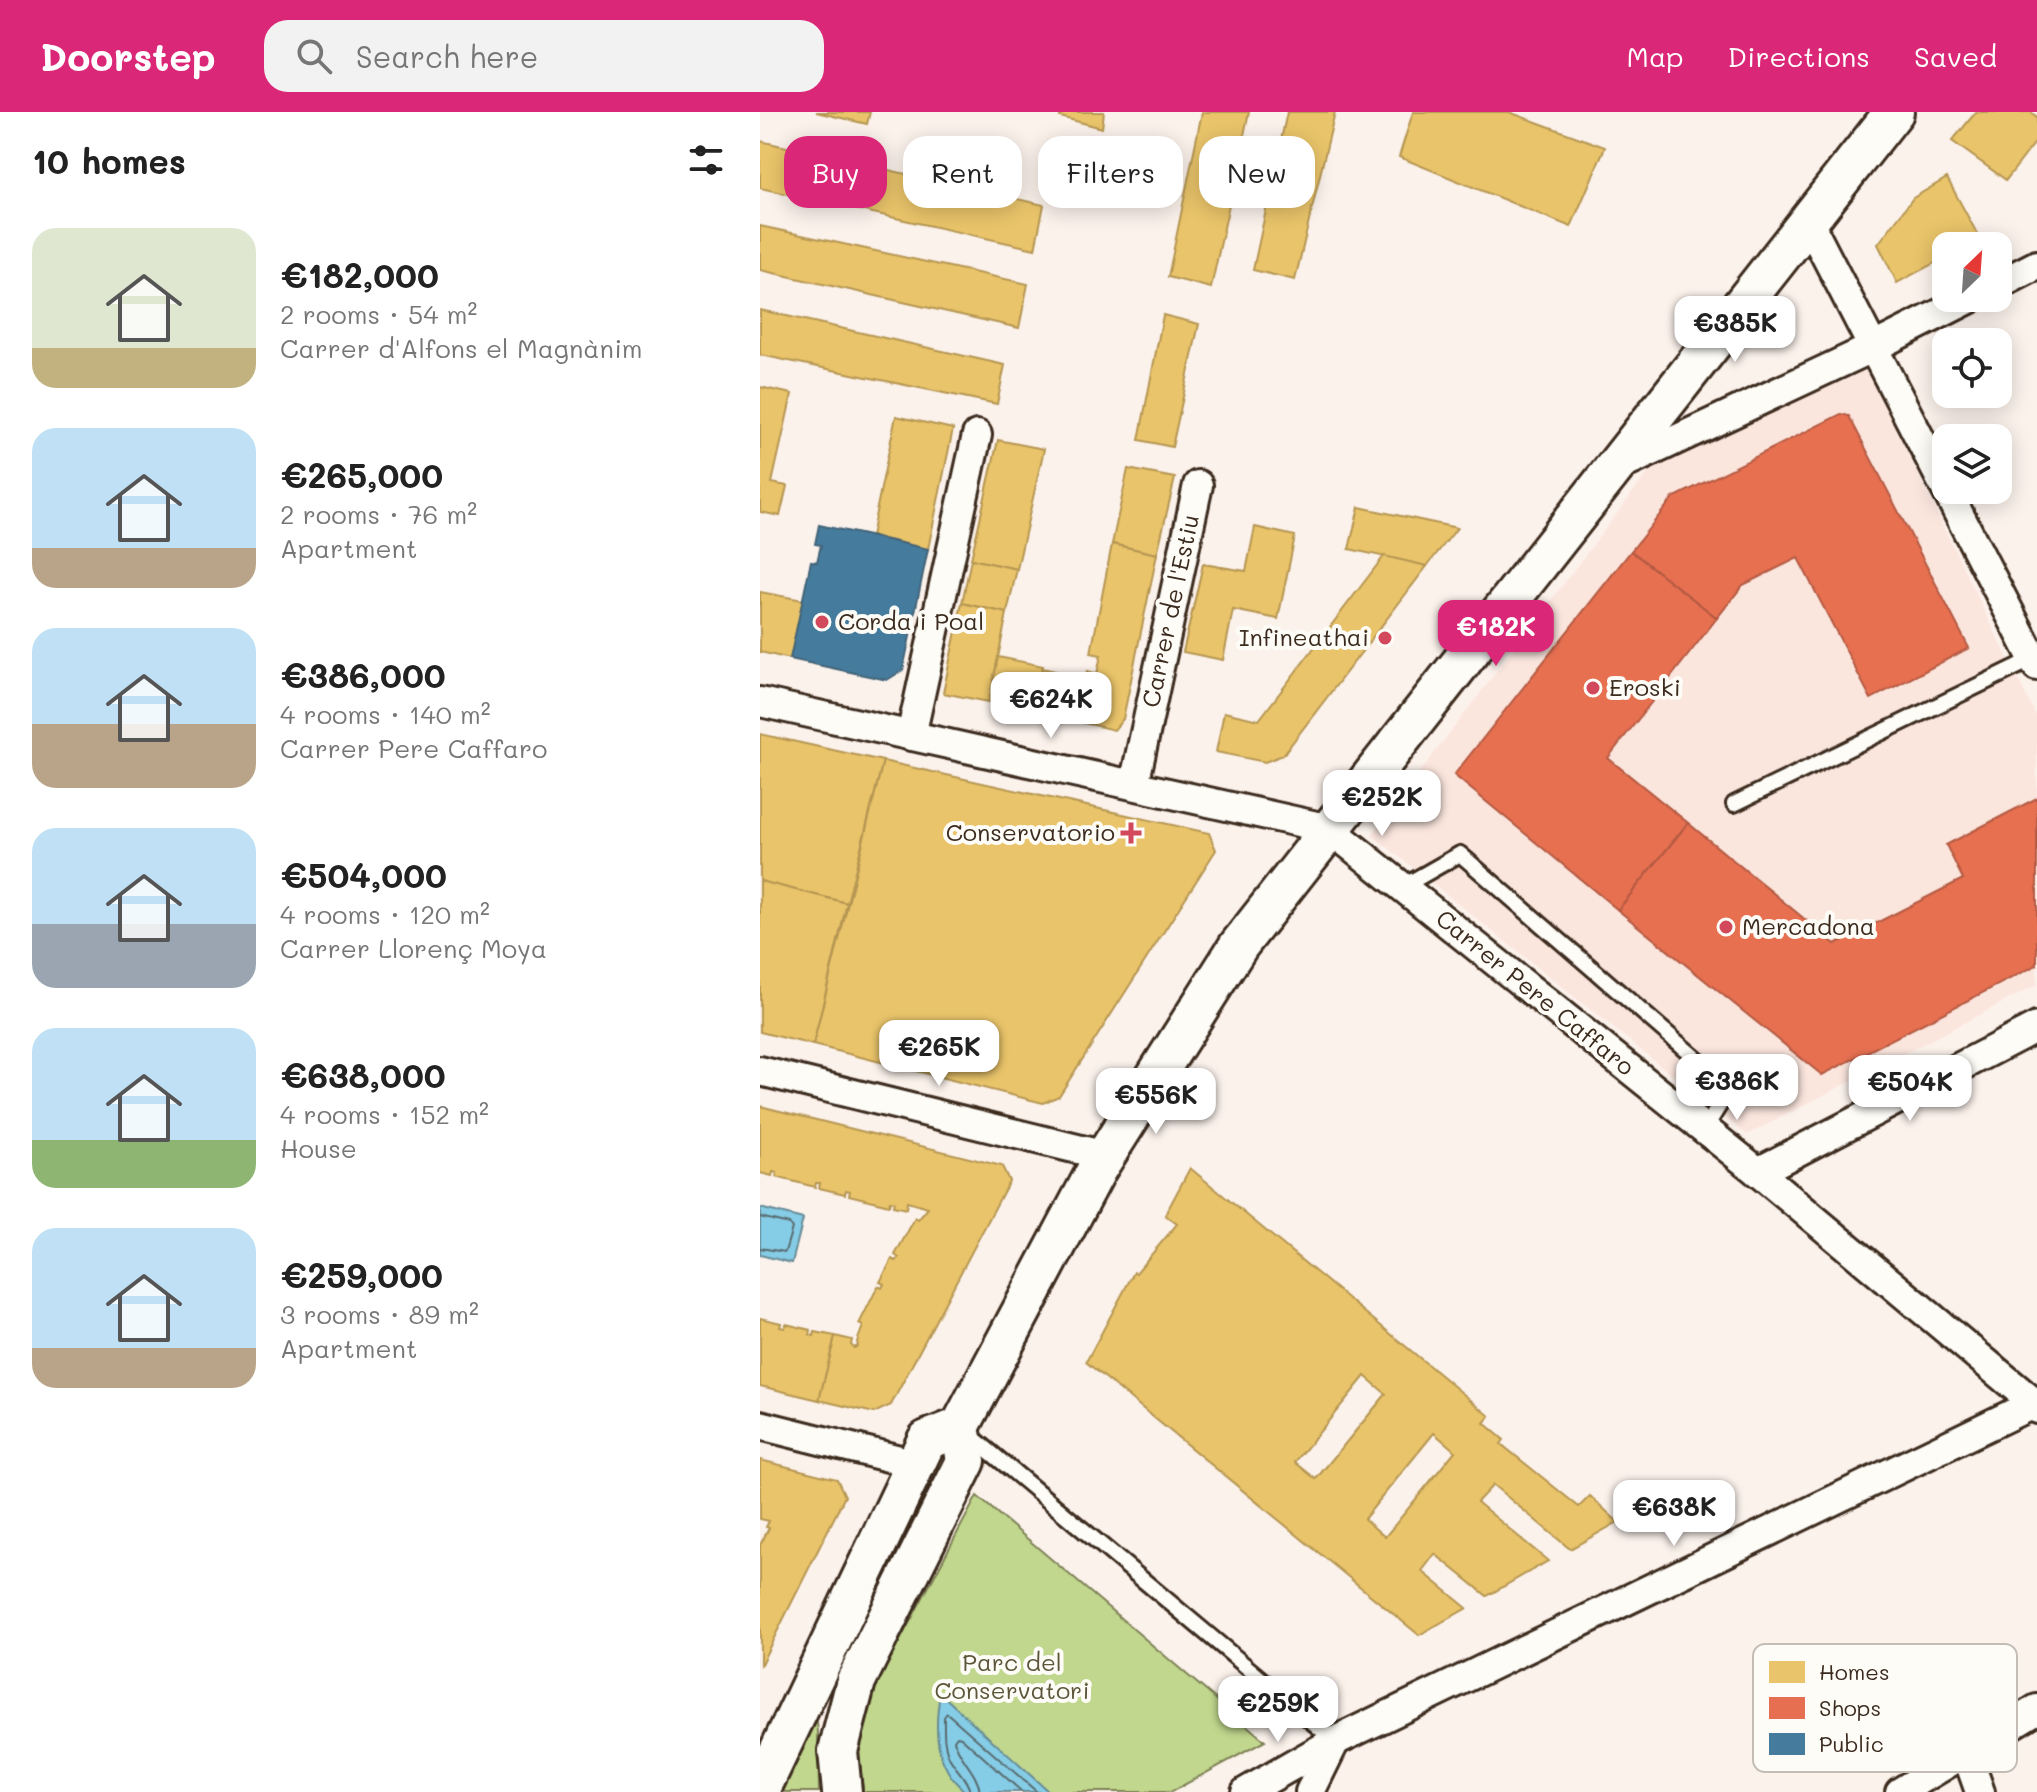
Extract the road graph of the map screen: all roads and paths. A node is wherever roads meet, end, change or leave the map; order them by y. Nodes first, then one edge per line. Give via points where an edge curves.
1 (1894, 112) edge
2 (1808, 221) junction
3 (2037, 265) edge
4 (2012, 278) edge
5 (1943, 312) edge
6 (1872, 348) junction
7 (977, 435) dead end
8 (1613, 469) junction
9 (1198, 485) dead end
10 (2036, 661) edge
11 (760, 702) edge
12 (911, 736) junction
13 (1134, 785) junction
14 (1734, 804) dead end
15 (1330, 829) junction
16 (1402, 887) junction
17 (2037, 1027) edge
18 (760, 1071) edge
19 (1704, 1130) junction
20 (1106, 1156) junction
21 (1758, 1172) junction
22 (2036, 1404) edge
23 (760, 1425) edge
24 (960, 1427) junction
25 (910, 1475) junction
26 (2037, 1709) edge
27 (2017, 1721) edge
28 (1335, 1741) junction
29 (770, 1748) edge
30 (1933, 1772) edge
31 (1973, 1772) edge
32 (760, 1791) edge
33 (842, 1792) edge
34 (1246, 1792) edge
35 (1310, 1792) edge
36 (1900, 1792) edge
37 (1980, 1792) edge

1 - 2 main road
2 - 6 street
2 - 8 main road
3 - 4 street
5 - 6 street
6 - 8 street
6 - 10 street
7 - 12 street
8 - 15 main road
9 - 13 street, Carrer de l'Estiu
10 - 14 lane
11 - 12 street
12 - 13 street
13 - 15 street
15 - 16 street, Carrer Pere Caffaro
15 - 20 main road via 1239,945
16 - 19 street, Carrer Pere Caffaro
16 - 19 lane via 1460,854 1730,1088
17 - 21 street
18 - 20 street
19 - 21 street, Carrer Pere Caffaro
20 - 24 main road
21 - 22 street, Carrer Pere Caffaro
22 - 28 street
23 - 25 street via 900,1460
24 - 25 main road via 927,1440
24 - 28 lane
24 - 33 main road via 966,1461 856,1681 838,1751
25 - 29 main road
26 - 27 street
28 - 34 street
28 - 35 street
29 - 32 main road
30 - 36 street
31 - 37 street

